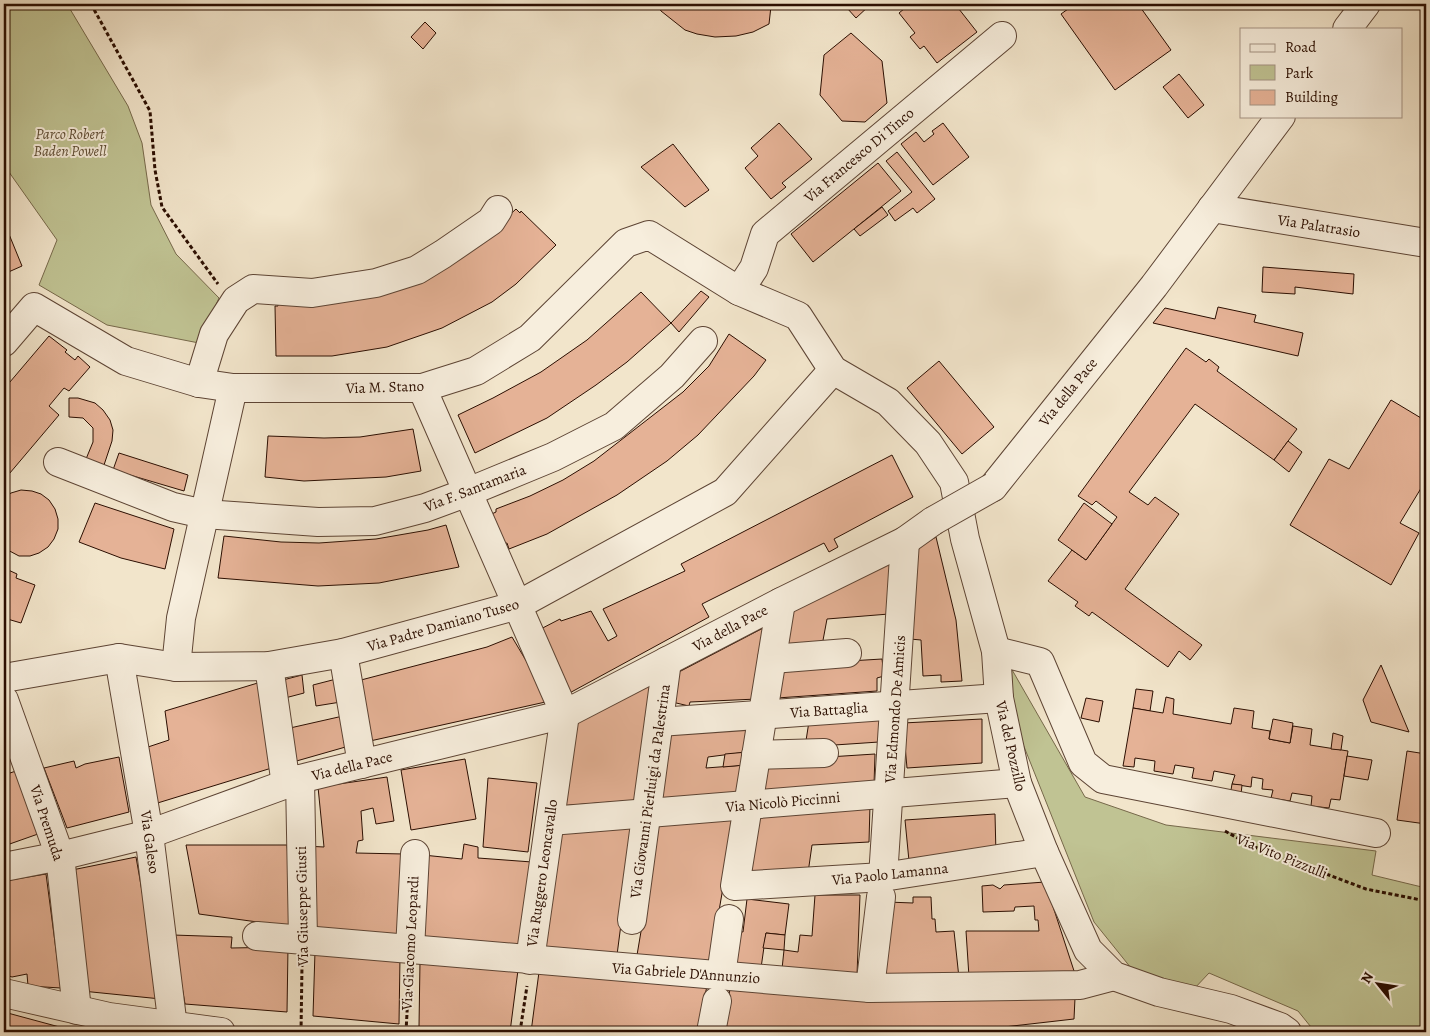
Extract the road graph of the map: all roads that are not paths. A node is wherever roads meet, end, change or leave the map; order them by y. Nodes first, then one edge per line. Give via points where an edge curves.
1 (1366, 4) edge
2 (1348, 28) edge
3 (1002, 36) dead end
4 (1280, 118) edge
5 (1212, 208) junction
6 (498, 210) dead end
7 (1426, 243) edge
8 (740, 291) junction
9 (703, 341) dead end
10 (4, 342) edge
11 (833, 370) junction
12 (199, 383) junction
13 (233, 388) junction
14 (422, 388) junction
15 (58, 462) dead end
16 (468, 492) junction
17 (204, 514) junction
18 (905, 541) junction
19 (781, 602) junction
20 (518, 605) junction
21 (996, 651) junction
22 (847, 652) dead end
23 (343, 653) junction
24 (119, 658) junction
25 (772, 659) junction
26 (667, 661) junction
27 (269, 666) junction
28 (176, 667) junction
29 (4, 678) edge
30 (999, 698) junction
31 (4, 700) edge
32 (895, 706) junction
33 (565, 714) junction
34 (763, 715) junction
35 (659, 722) junction
36 (12, 749) edge
37 (824, 753) dead end
38 (756, 755) junction
39 (362, 764) junction
40 (293, 782) junction
41 (1017, 784) junction
42 (890, 794) junction
43 (748, 805) junction
44 (646, 813) junction
45 (550, 821) junction
46 (1376, 833) dead end
47 (149, 834) junction
48 (1044, 852) junction
49 (415, 854) dead end
50 (60, 856) junction
51 (4, 867) edge
52 (882, 887) junction
53 (729, 919) dead end
54 (632, 920) dead end
55 (257, 936) dead end
56 (303, 940) junction
57 (410, 949) junction
58 (530, 960) junction
59 (1114, 976) junction
60 (719, 988) junction
61 (870, 988) junction
62 (4, 993) edge
63 (76, 1010) junction
64 (108, 1024) edge
65 (173, 1027) junction
66 (221, 1032) edge
67 (711, 1032) edge
68 (1287, 1032) edge

1 - 2 street
3 - 8 street, Via Francesco Di Tinco via 765,234 754,268
4 - 5 street, Via della Pace
5 - 7 street, Via Palatrasio
5 - 18 street, Via della Pace, bridge via 1154,286 993,486
6 - 12 street via 491,221 417,270 376,283 312,293 254,289 236,300 214,334
8 - 11 street, Via M. Stano via 798,316
8 - 14 street, Via M. Stano via 649,235 626,243 530,338 476,371
9 - 16 street, Via F. Santamaria via 672,376 614,426 553,457
10 - 12 street, Via M. Stano via 34,307 126,362
11 - 20 street, Via Padre Damiano Tuseo via 725,492
11 - 21 street, Via del Pozzillo via 888,402 928,443 954,482 965,539
12 - 13 street, Via M. Stano
13 - 14 street, Via M. Stano
13 - 17 street
14 - 16 street
15 - 17 street, Via F. Santamaria via 173,507
16 - 17 street, Via F. Santamaria via 375,521 318,522
16 - 20 street
17 - 28 street via 180,618
18 - 19 street, Via della Pace
18 - 32 street, Via Edmondo De Amicis
19 - 25 street
19 - 26 street, Via della Pace
20 - 23 street, Via Padre Damiano Tuseo
20 - 33 street
21 - 30 street, Via del Pozzillo
21 - 46 street, Via Vito Pizzulli via 1040,662 1083,762 1103,779
22 - 25 street
23 - 27 street, Via Padre Damiano Tuseo
23 - 39 street
24 - 28 street, Via Padre Damiano Tuseo
24 - 29 street, Via Padre Damiano Tuseo
24 - 47 street, Via Galeso
25 - 34 street
26 - 33 street, Via della Pace
26 - 35 street, Via Giovanni Pierluigi da Palestrina
27 - 28 street, Via Padre Damiano Tuseo
27 - 40 street, Via Giuseppe Giusti
30 - 32 street, Via Battaglia
30 - 41 street, Via del Pozzillo
31 - 36 street, Via Premuda
32 - 34 street, Via Battaglia
32 - 42 street, Via Edmondo De Amicis
33 - 39 street, Via della Pace
33 - 45 street, Via Ruggero Leoncavallo
34 - 35 street, Via Battaglia
34 - 38 street
35 - 44 street, Via Giovanni Pierluigi da Palestrina
36 - 50 street, Via Premuda
37 - 38 street
38 - 43 street
39 - 40 street, Via della Pace
40 - 47 street, Via della Pace
40 - 56 street, Via Giuseppe Giusti
41 - 42 street, Via Nicolò Piccinni
41 - 48 street, Via del Pozzillo
42 - 43 street, Via Nicolò Piccinni
42 - 52 street, Via Edmondo De Amicis
43 - 44 street, Via Nicolò Piccinni
43 - 52 street, Via Paolo Lamanna via 735,886
44 - 45 street, Via Nicolò Piccinni
44 - 54 street, Via Giovanni Pierluigi da Palestrina
45 - 58 street, Via Ruggero Leoncavallo
47 - 50 street, Via della Pace
47 - 65 street, Via Galeso
48 - 52 street, Via Paolo Lamanna
48 - 59 street, Via del Pozzillo via 1088,950
49 - 57 street, Via Giacomo Leopardi
50 - 51 street, Via della Pace
50 - 63 street, Via Premuda
52 - 61 street, Via Edmondo De Amicis
53 - 60 street
55 - 56 street, Via Gabriele D'Annunzio
56 - 57 street, Via Gabriele D'Annunzio
57 - 58 street, Via Gabriele D'Annunzio
58 - 60 street, Via Gabriele D'Annunzio via 626,969
59 - 61 street, Via Gabriele D'Annunzio via 1080,985
59 - 68 street, Via del Pozzillo via 1158,992 1231,1009
60 - 61 street, Via Gabriele D'Annunzio
60 - 67 street
62 - 63 street
63 - 64 street
64 - 65 street
65 - 66 street

